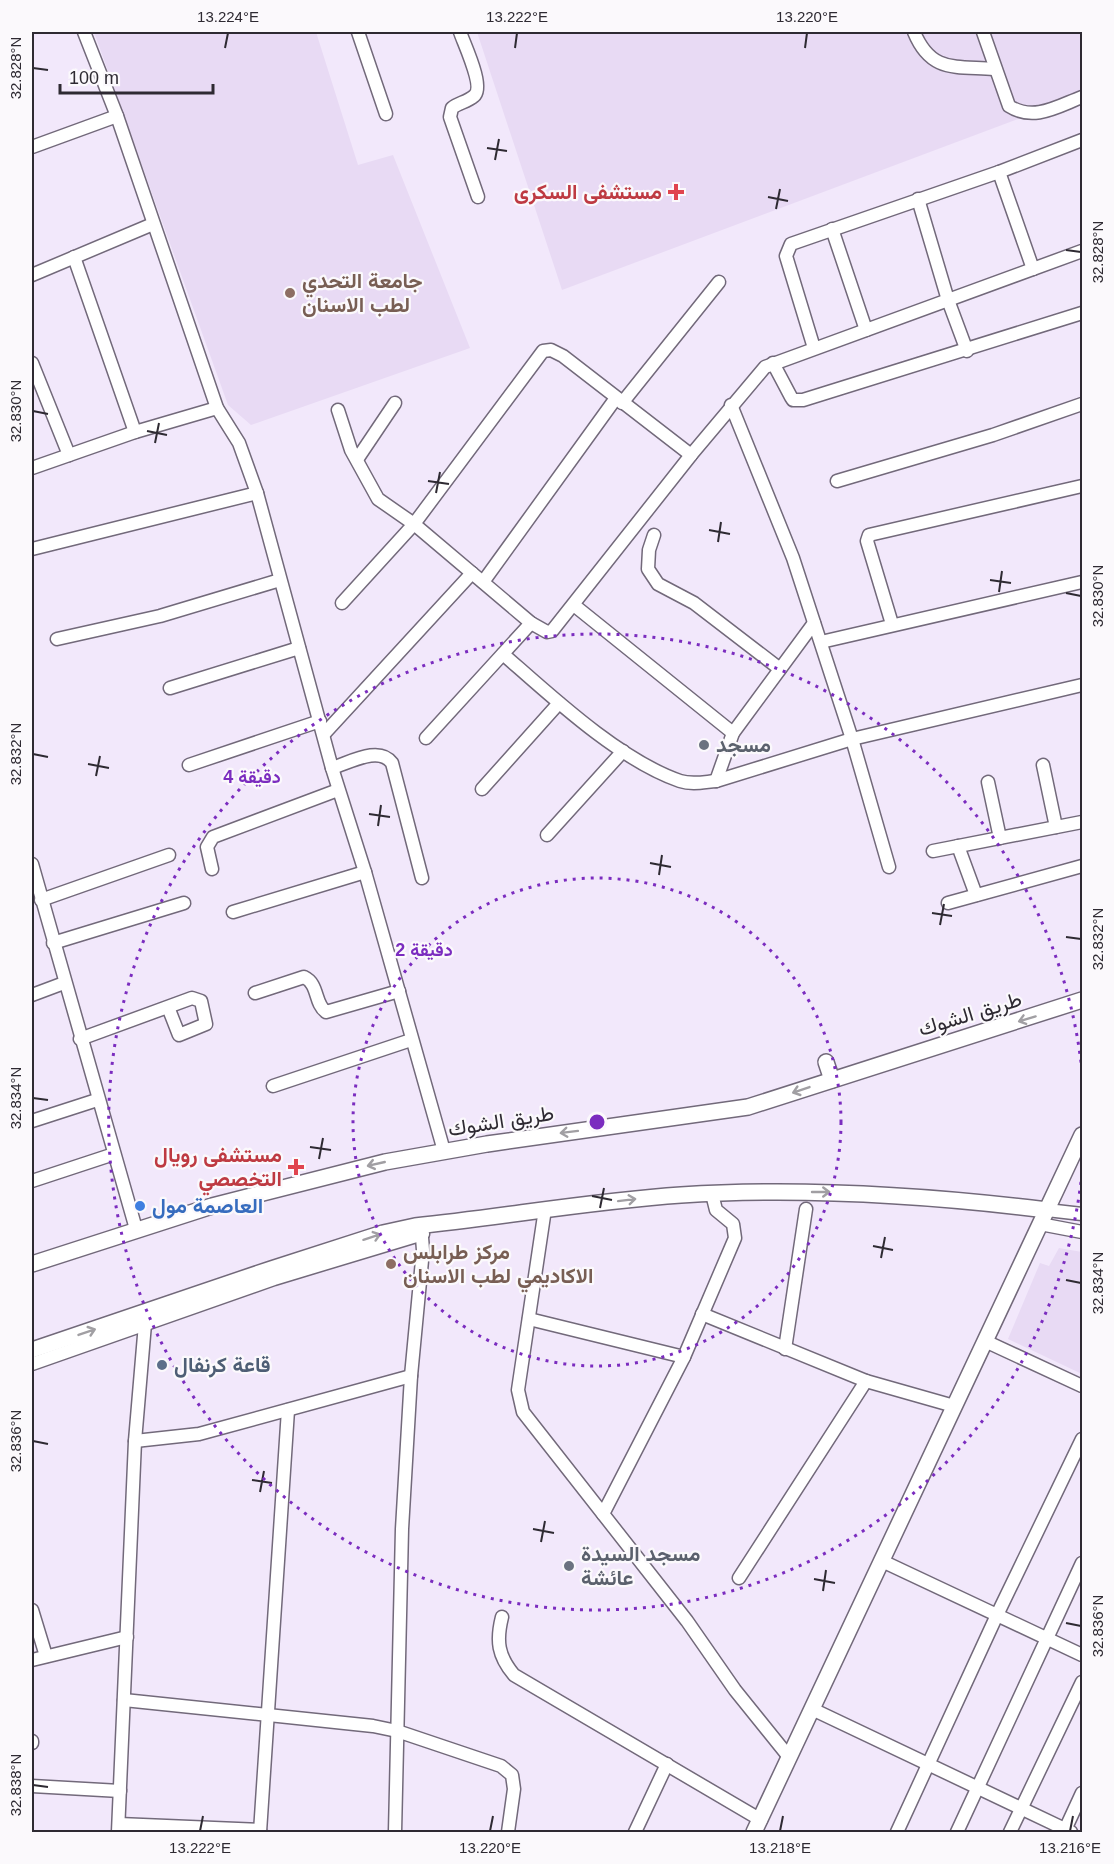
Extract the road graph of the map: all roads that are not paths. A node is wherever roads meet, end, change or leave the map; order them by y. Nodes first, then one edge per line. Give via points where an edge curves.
1 (84, 32) edge
2 (358, 32) edge
3 (460, 32) edge
4 (914, 32) edge
5 (983, 32) edge
6 (994, 69) junction
7 (1083, 97) edge
8 (386, 114) dead end
9 (117, 116) junction
10 (1083, 140) edge
11 (32, 147) edge
12 (999, 172) junction
13 (478, 197) dead end
14 (918, 199) junction
15 (153, 224) junction
16 (832, 229) junction
17 (1083, 251) edge
18 (74, 257) junction
19 (1033, 269) junction
20 (32, 274) edge
21 (719, 282) dead end
22 (948, 300) junction
23 (1083, 313) edge
24 (866, 330) junction
25 (814, 348) junction
26 (967, 351) junction
27 (32, 363) edge
28 (773, 363) junction
29 (619, 401) junction
30 (395, 403) dead end
31 (1083, 404) edge
32 (731, 405) junction
33 (217, 408) junction
34 (338, 410) dead end
35 (135, 432) junction
36 (69, 455) junction
37 (691, 455) junction
38 (358, 458) junction
39 (32, 468) edge
40 (837, 481) dead end
41 (1083, 486) edge
42 (257, 493) junction
43 (414, 524) junction
44 (654, 535) dead end
45 (32, 549) edge
46 (472, 573) junction
47 (280, 580) junction
48 (483, 582) junction
49 (1083, 582) edge
50 (342, 603) dead end
51 (575, 606) junction
52 (531, 623) junction
53 (814, 623) junction
54 (892, 624) junction
55 (57, 639) dead end
56 (821, 642) junction
57 (299, 648) junction
58 (503, 654) junction
59 (780, 669) junction
60 (1083, 685) edge
61 (171, 688) dead end
62 (559, 704) junction
63 (320, 721) junction
64 (733, 733) junction
65 (324, 734) junction
66 (426, 738) dead end
67 (852, 739) junction
68 (622, 750) junction
69 (189, 765) dead end
70 (1043, 765) dead end
71 (332, 768) junction
72 (716, 781) junction
73 (988, 782) dead end
74 (482, 789) dead end
75 (338, 790) junction
76 (1083, 822) edge
77 (1056, 827) junction
78 (547, 835) dead end
79 (1000, 838) junction
80 (958, 846) junction
81 (933, 851) dead end
82 (169, 855) dead end
83 (32, 864) edge
84 (1083, 866) edge
85 (889, 867) dead end
86 (212, 869) dead end
87 (365, 872) junction
88 (422, 878) dead end
89 (976, 895) junction
90 (41, 900) junction
91 (184, 903) dead end
92 (948, 903) dead end
93 (233, 912) dead end
94 (53, 943) junction
95 (64, 983) junction
96 (399, 991) junction
97 (255, 993) dead end
98 (32, 994) edge
99 (1083, 1000) edge
100 (168, 1007) dead end
101 (80, 1039) junction
102 (411, 1040) junction
103 (826, 1062) dead end
104 (832, 1080) junction
105 (273, 1086) dead end
106 (98, 1100) junction
107 (32, 1121) edge
108 (1083, 1135) edge
109 (444, 1151) junction
110 (114, 1154) junction
111 (32, 1181) edge
112 (712, 1194) junction
113 (545, 1209) junction
114 (806, 1209) dead end
115 (1083, 1214) edge
116 (1044, 1217) junction
117 (136, 1229) junction
118 (422, 1230) junction
119 (1083, 1232) edge
120 (32, 1264) edge
121 (702, 1314) junction
122 (146, 1318) junction
123 (529, 1320) junction
124 (985, 1341) junction
125 (785, 1349) junction
126 (32, 1350) edge
127 (684, 1358) junction
128 (32, 1364) edge
129 (411, 1376) junction
130 (866, 1382) junction
131 (1083, 1386) edge
132 (954, 1406) junction
133 (288, 1410) junction
134 (1083, 1439) edge
135 (135, 1441) junction
136 (603, 1514) junction
137 (882, 1561) junction
138 (1083, 1563) edge
139 (739, 1578) dead end
140 (32, 1610) edge
141 (997, 1615) junction
142 (502, 1617) dead end
143 (127, 1637) junction
144 (1047, 1638) junction
145 (1083, 1655) edge
146 (46, 1656) junction
147 (32, 1660) edge
148 (1083, 1682) edge
149 (124, 1700) junction
150 (812, 1709) junction
151 (268, 1714) junction
152 (397, 1731) junction
153 (789, 1757) junction
154 (667, 1764) junction
155 (928, 1765) junction
156 (32, 1786) edge
157 (978, 1788) junction
158 (120, 1791) junction
159 (1083, 1793) edge
160 (1021, 1809) junction
161 (758, 1826) edge
162 (118, 1828) edge
163 (260, 1831) edge
164 (511, 1831) edge
165 (1067, 1832) edge
166 (395, 1833) edge
167 (635, 1833) edge
168 (897, 1833) edge
169 (957, 1833) edge
170 (1010, 1833) edge

1 - 9 street
2 - 8 street
3 - 13 street via 477,79 477,91 452,108 450,117
4 - 6 street via 928,56 944,65
5 - 6 street
6 - 7 street via 1009,106 1018,111 1040,113
9 - 11 street
9 - 15 street
10 - 12 street
12 - 14 street
12 - 19 street
14 - 16 street
14 - 22 street
15 - 18 street
15 - 33 street
16 - 24 street
16 - 25 street via 791,244 786,252
17 - 19 street
18 - 20 street
18 - 35 street
19 - 22 street
21 - 29 street
22 - 24 street
22 - 26 street
23 - 26 street
24 - 25 street
25 - 28 street
26 - 28 street via 797,401
27 - 36 street
28 - 32 street via 757,374
29 - 37 street
29 - 43 street via 562,356 551,350 543,351
29 - 48 street
30 - 38 street
31 - 40 street
32 - 37 street
32 - 53 street via 793,558
33 - 35 street
33 - 42 street via 239,443
34 - 38 street via 351,450
35 - 36 street
36 - 39 street
37 - 51 street
38 - 43 street via 374,495
41 - 54 street via 869,535 867,541
42 - 45 street
42 - 47 street
43 - 46 street
43 - 50 street
44 - 59 street via 648,569 658,584 694,603
46 - 48 street
46 - 65 street
47 - 55 street via 151,618
47 - 57 street
48 - 52 street
49 - 54 street
51 - 52 street via 552,632
51 - 64 street
52 - 58 street
53 - 56 street
53 - 59 street
54 - 56 street
56 - 67 street
57 - 61 street
57 - 63 street
58 - 62 street
58 - 66 street
59 - 64 street
60 - 67 street
62 - 68 street
62 - 74 street
63 - 65 street
63 - 69 street
64 - 72 street
65 - 71 street
67 - 72 street
67 - 85 street
68 - 72 street via 681,782
68 - 78 street
70 - 77 street
71 - 75 street
71 - 88 street via 376,754 389,758
73 - 79 street
75 - 86 street via 213,837 207,847
75 - 87 street
76 - 77 street
77 - 79 street
79 - 80 street
80 - 81 street
80 - 89 street
82 - 90 street
83 - 90 street
84 - 89 street
87 - 93 street
87 - 96 street
89 - 92 street
90 - 94 street
91 - 94 street
94 - 95 street
95 - 98 street
95 - 101 street
96 - 97 street via 326,1012 320,1007 312,983 304,977
96 - 102 street
99 -> 104 main road, طريق الشوك
100 - 101 street
101 - 106 street
102 - 105 street
102 - 109 street
103 - 104 main road
104 -> 109 main road, طريق الشوك via 727,1111
106 - 107 street
106 - 110 street
108 - 116 main road
109 -> 117 main road, طريق الشوك via 343,1172
110 - 111 street
110 - 117 street
113 -> 112 main road
112 -> 116 main road via 872,1193
112 - 121 street via 716,1210 733,1224 736,1235
113 - 118 main road
113 - 123 street
114 - 125 street
115 - 116 street
116 - 119 street
116 - 124 main road
117 - 120 main road, طريق الشوك
118 - 122 main road via 383,1233
118 - 129 street
121 - 125 street
121 - 127 street
126 -> 122 main road
122 - 128 street
122 - 135 street
123 - 127 street
123 - 136 street via 518,1390 520,1405 526,1418
124 - 131 street
124 - 132 main road
125 - 130 street
127 - 136 street
129 - 133 street
129 - 152 street
130 - 132 street
130 - 139 street
132 - 137 main road
133 - 135 street via 199,1434
133 - 151 street
134 - 141 street
135 - 143 street
136 - 153 street
137 - 141 street
137 - 150 main road
138 - 144 street
140 - 146 street
141 - 144 street
141 - 155 street
142 - 154 street via 498,1649 514,1675
143 - 146 street
143 - 149 street
144 - 145 street
144 - 157 street
146 - 147 street
148 - 160 street
149 - 151 street
149 - 158 street
150 - 153 main road
150 - 155 street
151 - 152 street
151 - 163 street
152 - 164 street via 501,1767 512,1775
152 - 166 street
153 - 161 main road
154 - 161 street
154 - 167 street
155 - 157 street
155 - 168 street
156 - 158 street
157 - 160 street
157 - 169 street
158 - 162 street
159 - 165 street
160 - 165 street
160 - 170 street
162 - 163 street

